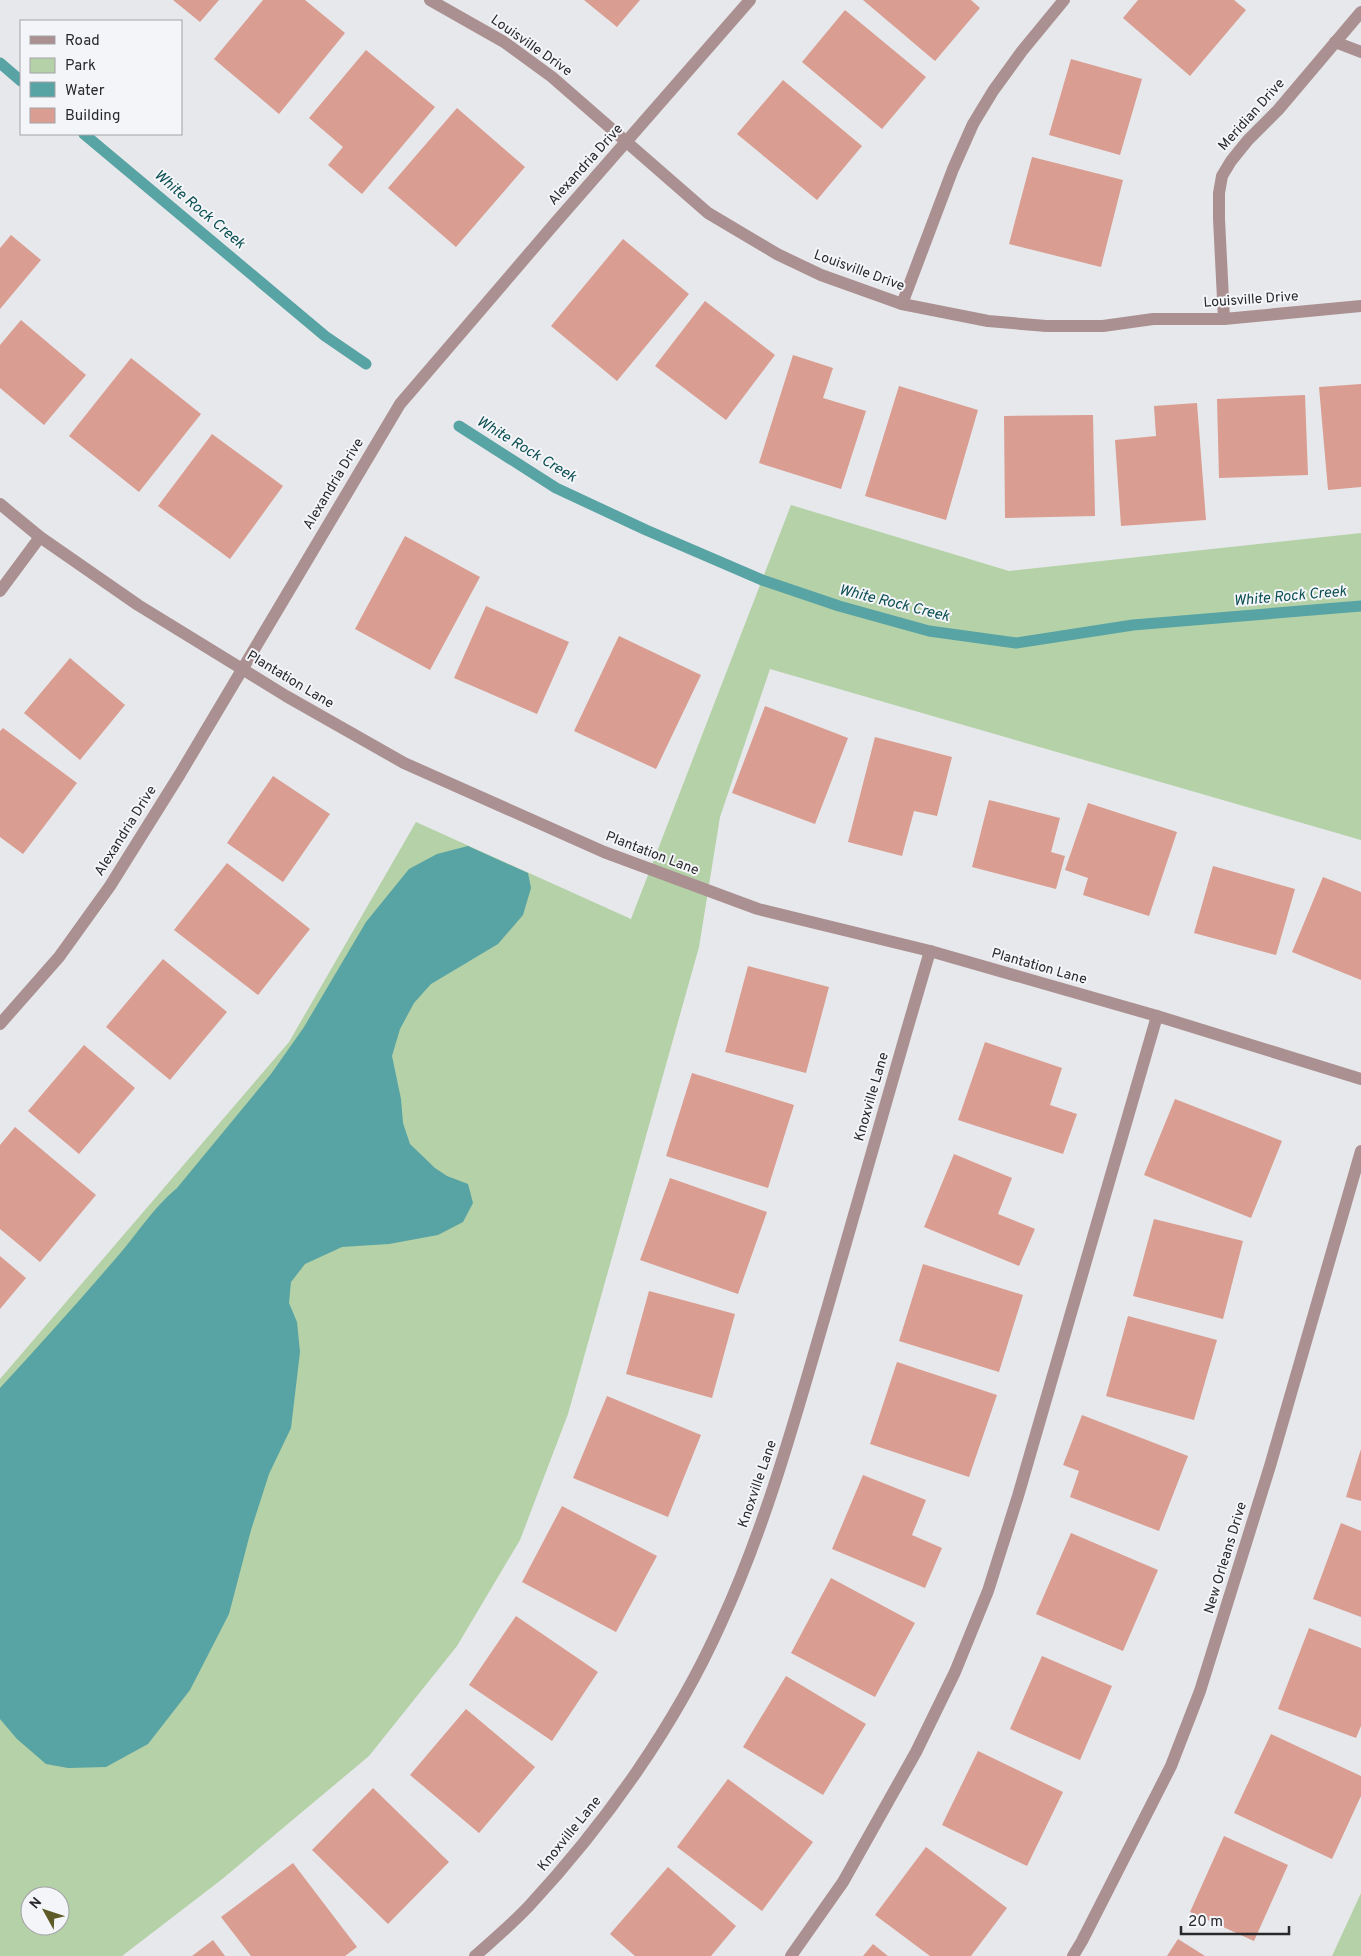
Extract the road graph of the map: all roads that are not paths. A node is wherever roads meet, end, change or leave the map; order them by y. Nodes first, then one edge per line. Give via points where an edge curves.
1 (750, 0) edge
2 (1064, 0) edge
3 (436, 2) edge
4 (1361, 12) edge
5 (1335, 42) junction
6 (1361, 52) edge
7 (627, 141) junction
8 (902, 304) junction
9 (1361, 306) edge
10 (1224, 319) junction
11 (0, 504) edge
12 (40, 537) junction
13 (0, 591) edge
14 (241, 668) junction
15 (930, 952) junction
16 (1157, 1016) junction
17 (0, 1024) edge
18 (1361, 1079) edge
19 (1361, 1151) edge
20 (475, 1956) edge
21 (791, 1956) edge
22 (1073, 1956) edge

1 - 7 street, Alexandria Drive
2 - 8 street via 993,91 973,124
3 - 7 street, Louisville Drive via 536,65
4 - 5 street, Meridian Drive
5 - 6 street
5 - 10 street, Meridian Drive via 1242,147 1222,176 1219,219
7 - 8 street, Louisville Drive via 708,213 777,254 821,275
7 - 14 street, Alexandria Drive via 400,404
8 - 10 street, Louisville Drive via 988,321 1046,326 1103,326 1153,319
9 - 10 street, Louisville Drive
11 - 12 street, Plantation Lane
12 - 13 street
12 - 14 street, Plantation Lane via 138,604
14 - 15 street, Plantation Lane via 404,763 604,852 758,909
14 - 17 street, Alexandria Drive via 110,886 58,957
15 - 16 street, Plantation Lane
15 - 20 street, Knoxville Lane via 787,1449 721,1624 682,1698 636,1773 596,1828 527,1908
16 - 18 street, Plantation Lane
16 - 21 street via 988,1591 955,1672 916,1752 843,1882
19 - 22 street, New Orleans Drive via 1270,1466 1200,1691 1171,1766

